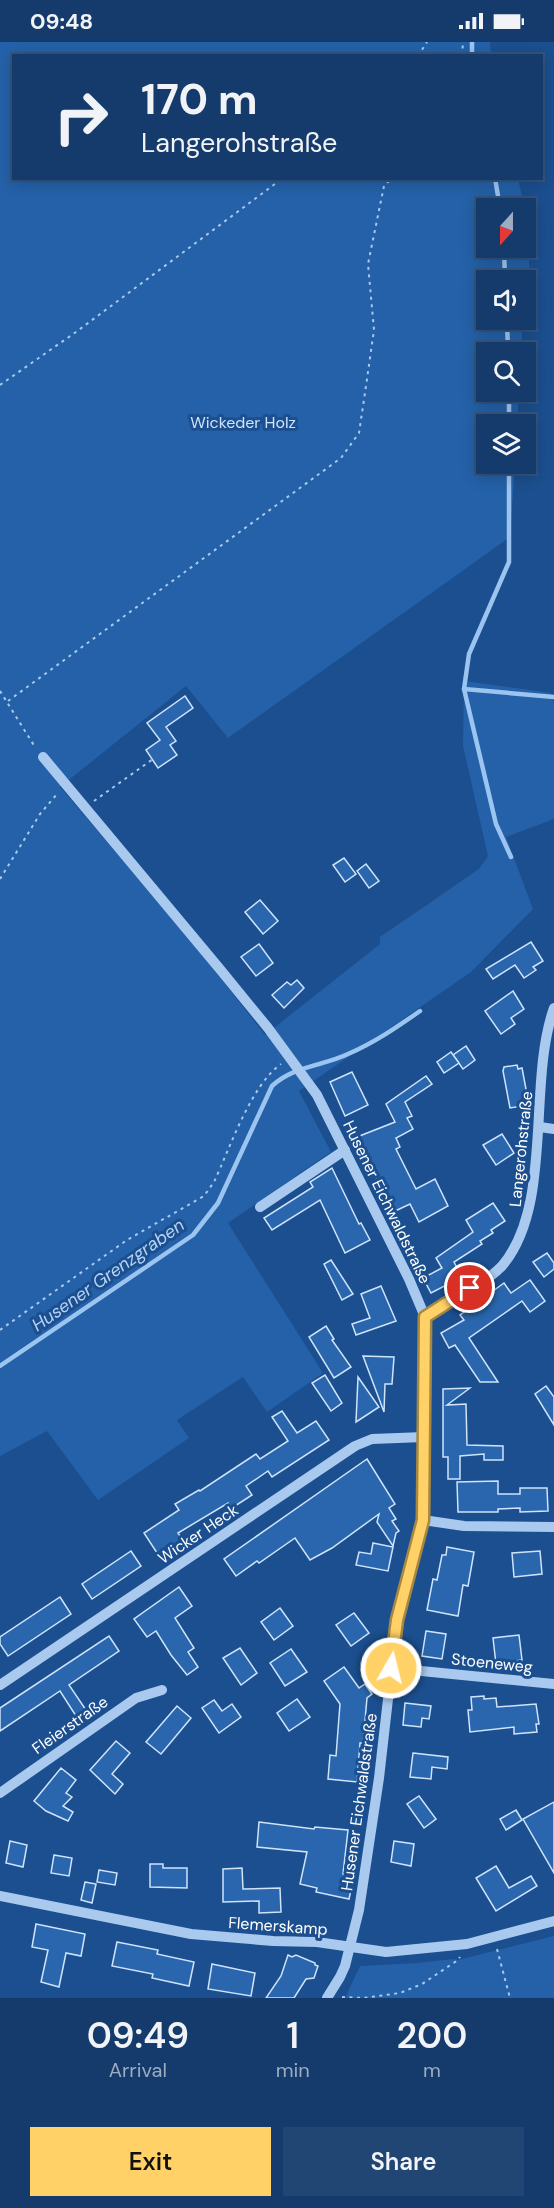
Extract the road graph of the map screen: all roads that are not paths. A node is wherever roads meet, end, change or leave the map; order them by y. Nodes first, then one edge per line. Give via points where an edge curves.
1 (43, 758) road end
2 (554, 1008) edge
3 (540, 1127) junction
4 (554, 1129) edge
5 (345, 1150) junction
6 (260, 1207) dead end
7 (425, 1317) junction
8 (424, 1437) junction
9 (423, 1520) junction
10 (554, 1527) edge
11 (391, 1668) junction
12 (554, 1684) edge
13 (0, 1685) edge
14 (162, 1690) dead end
15 (0, 1793) edge
16 (0, 1896) edge
17 (554, 1921) edge
18 (351, 1948) junction
19 (329, 1995) edge

1 - 5 street, Husener Eichwaldstraße via 291,1060 317,1095
2 - 3 street, Langerohstraße
3 - 4 street
3 - 7 street, Langerohstraße via 528,1222 517,1246 501,1267
5 - 6 street
5 - 7 street, Husener Eichwaldstraße
7 - 8 street, Husener Eichwaldstraße
8 - 9 street, Husener Eichwaldstraße
8 - 13 street, Wicker Heck via 372,1439 355,1446
9 - 10 street via 464,1526
9 - 11 street, Husener Eichwaldstraße via 397,1620
11 - 12 street, Stoeneweg
11 - 18 street, Husener Eichwaldstraße via 379,1778
14 - 15 street, Fleierstraße via 136,1698
16 - 18 street, Flemerskamp via 191,1934 317,1942
17 - 18 street, Flemerskamp via 467,1944 386,1952
18 - 19 street, Husener Eichwaldstraße

